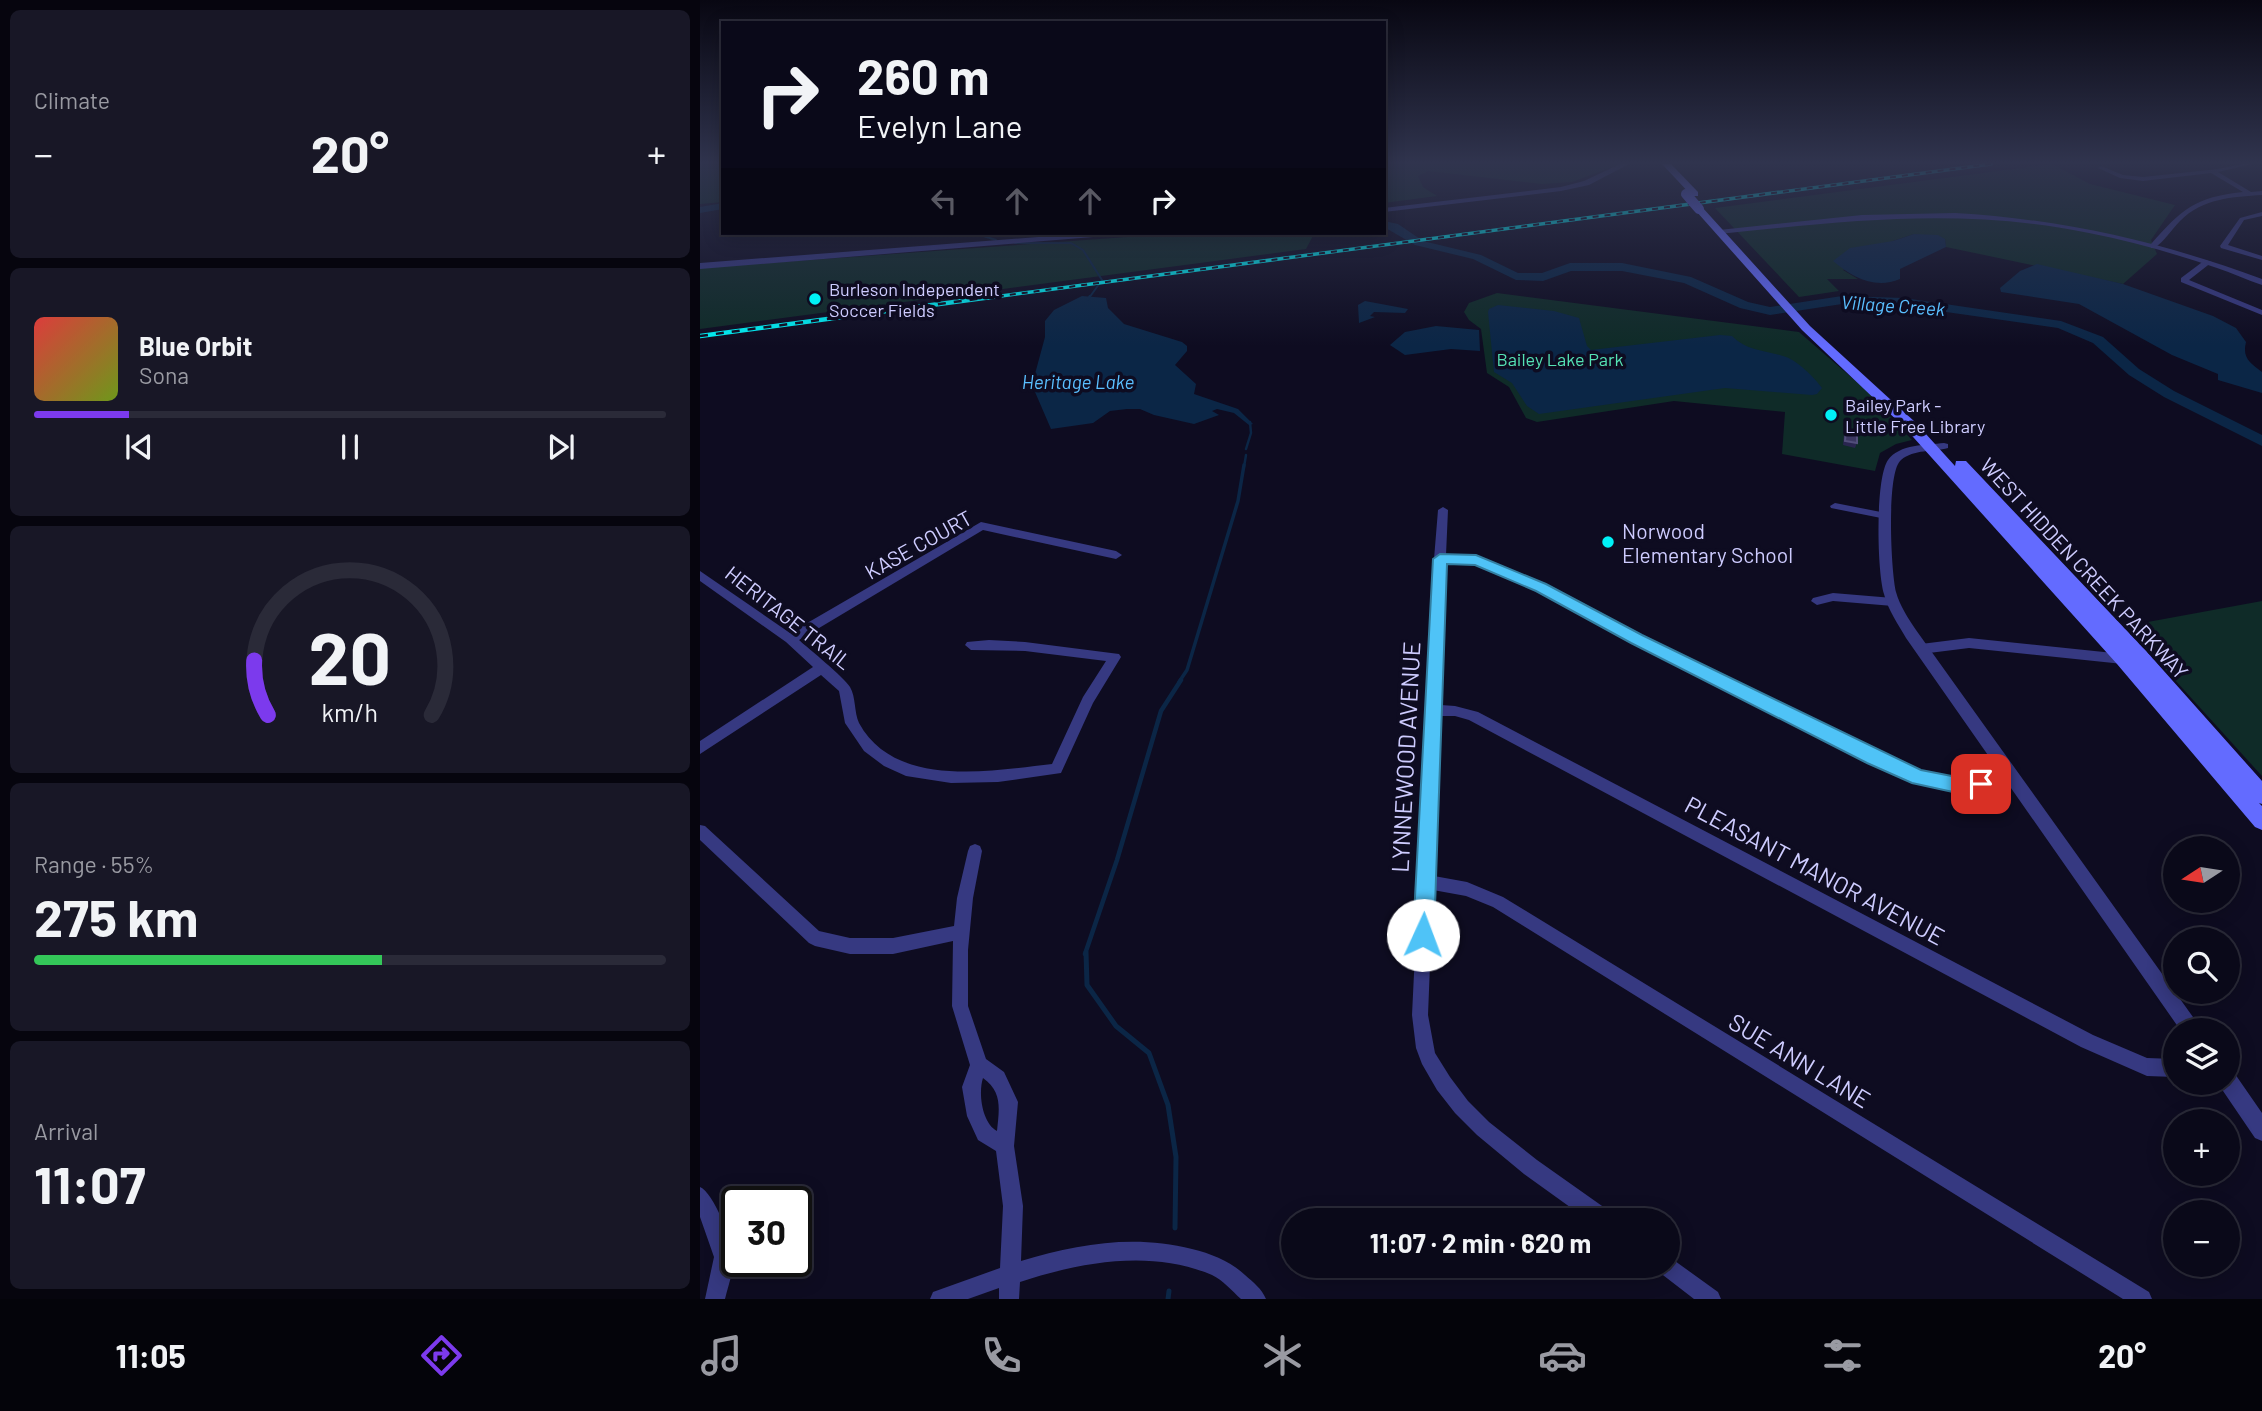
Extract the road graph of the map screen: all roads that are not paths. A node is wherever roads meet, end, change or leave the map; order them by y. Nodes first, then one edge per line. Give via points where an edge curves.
1 (1718, 225) edge
2 (1796, 225) edge
3 (2049, 225) edge
4 (2172, 225) edge
5 (2238, 225) edge
6 (1724, 231) junction
7 (1093, 235) edge
8 (2154, 246) junction
9 (2262, 258) edge
10 (2208, 262) junction
11 (700, 266) edge
12 (2262, 282) edge
13 (2262, 313) edge
14 (1937, 446) junction
15 (1835, 506) dead end
16 (1443, 510) dead end
17 (1886, 516) junction
18 (1116, 555) dead end
19 (1440, 559) junction
20 (700, 575) edge
21 (1817, 601) dead end
22 (1893, 602) junction
23 (790, 639) junction
24 (971, 645) dead end
25 (1921, 649) junction
26 (2123, 660) junction
27 (822, 668) junction
28 (1434, 710) junction
29 (700, 748) edge
30 (2015, 780) junction
31 (2262, 795) edge
32 (2262, 821) edge
33 (700, 831) edge
34 (975, 850) dead end
35 (1426, 882) junction
36 (961, 932) junction
37 (2184, 1018) edge
38 (979, 1065) junction
39 (2163, 1068) edge
40 (2238, 1095) edge
41 (2262, 1131) edge
42 (1005, 1146) junction
43 (700, 1197) edge
44 (1589, 1208) edge
45 (1012, 1274) junction
46 (1680, 1276) edge
47 (715, 1299) edge
48 (940, 1299) edge
49 (1009, 1299) edge
50 (1256, 1299) edge
51 (1711, 1299) edge
52 (2142, 1299) edge

1 - 6 main road, WEST HIDDEN CREEK PARKWAY, bridge
2 - 6 street
3 - 8 street
4 - 8 street
5 - 9 street via 2224,246
6 - 14 main road, WEST HIDDEN CREEK PARKWAY
7 - 11 street
8 - 10 street
10 - 12 street
10 - 13 street via 2184,280
14 - 17 street via 1904,454 1892,463 1887,476
14 - 26 main road, WEST HIDDEN CREEK PARKWAY
14 - 31 main road, WEST HIDDEN CREEK PARKWAY via 2141,657
15 - 17 street
16 - 19 street, LYNNEWOOD AVENUE
17 - 22 street via 1888,588
18 - 23 street, KASE COURT via 981,526
19 - 28 street, LYNNEWOOD AVENUE
19 - 30 street via 1476,560 1541,587 1919,777 1962,786
20 - 23 street, HERITAGE TRAIL
21 - 22 street via 1833,597
22 - 25 street
23 - 27 street, HERITAGE TRAIL
24 - 27 street, HERITAGE TRAIL via 1008,643 1115,657 1056,769 998,776 911,772 869,747 852,723 845,689
25 - 26 street via 1969,643
25 - 30 street
26 - 32 main road, WEST HIDDEN CREEK PARKWAY
27 - 29 street
28 - 35 street, LYNNEWOOD AVENUE
28 - 39 street, PLEASANT MANOR AVENUE via 1455,711 1485,722 2087,1041 2147,1067
30 - 37 street
33 - 36 street via 815,938 850,946 893,946
34 - 36 street
35 - 44 street, LYNNEWOOD AVENUE via 1420,1016 1427,1055 1459,1106 1491,1136
35 - 52 street, SUE ANN LANE via 1467,889 1498,902
36 - 38 street via 960,1006
38 - 42 street via 998,1078 1009,1102
38 - 42 street via 971,1087 976,1116 984,1134
40 - 41 street
42 - 45 street via 1013,1206
43 - 47 street via 724,1257
45 - 48 street
45 - 49 street
45 - 50 street via 1085,1256 1161,1250 1223,1270
46 - 51 street

